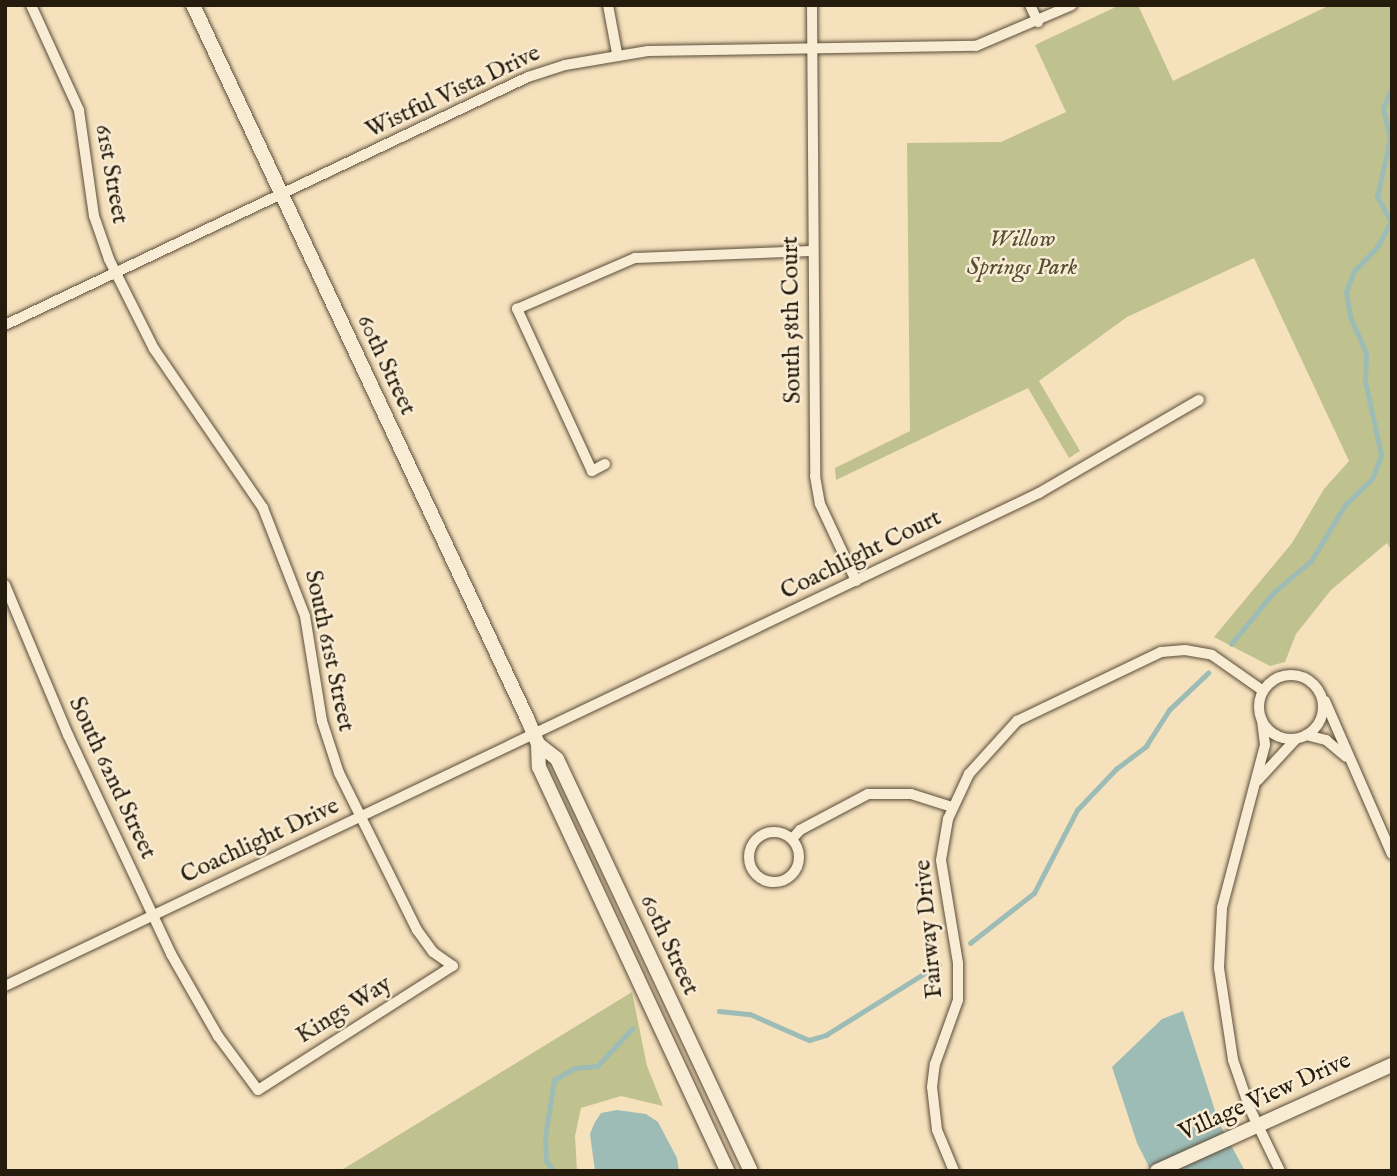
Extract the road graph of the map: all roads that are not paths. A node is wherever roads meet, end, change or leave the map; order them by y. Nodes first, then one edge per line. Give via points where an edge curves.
1 (32, 5) edge
2 (192, 5) edge
3 (608, 5) edge
4 (812, 5) edge
5 (1030, 5) edge
6 (1072, 5) edge
7 (1038, 22) junction
8 (813, 50) junction
9 (617, 53) junction
10 (281, 195) junction
11 (812, 251) junction
12 (116, 273) junction
13 (5, 325) edge
14 (1199, 400) dead end
15 (606, 464) dead end
16 (856, 581) junction
17 (5, 585) edge
18 (1262, 690) junction
19 (1324, 699) junction
20 (1262, 720) junction
21 (1301, 737) junction
22 (536, 740) junction
23 (1348, 759) junction
24 (1256, 782) junction
25 (952, 807) junction
26 (360, 818) junction
27 (792, 839) junction
28 (1391, 852) edge
29 (152, 914) junction
30 (453, 966) joint
31 (5, 986) edge
32 (1392, 1065) edge
33 (258, 1090) joint
34 (1258, 1126) junction
35 (727, 1171) edge
36 (751, 1171) edge
37 (954, 1171) edge
38 (1157, 1171) edge
39 (1280, 1171) edge

1 - 12 street, 61st Street via 79,110 94,216
2 - 10 street, 60th Street
3 - 9 street
4 - 8 street, South 58th Court
5 - 7 street
6 - 7 street, Wistful Vista Drive
7 - 8 street, Wistful Vista Drive via 976,46
8 - 9 street, Wistful Vista Drive
8 - 11 street, South 58th Court
9 - 10 street, Wistful Vista Drive via 528,77
10 - 12 street, Wistful Vista Drive
10 - 22 street, 60th Street
11 - 15 street via 635,258 517,309 592,471
11 - 16 street, South 58th Court via 816,489
12 - 13 street, Wistful Vista Drive
12 - 26 street, South 61st Street via 154,349 245,475 281,543 305,616 329,747
14 - 16 street, Coachlight Court via 1070,477
16 - 22 street, Coachlight Court
17 - 29 street, South 62nd Street via 68,735
18 - 19 street via 1269,682 1294,674 1310,681
18 - 20 street
18 - 25 street, Fairway Drive via 1212,655 1173,650 1148,656 1017,721 977,761
19 - 21 street via 1322,716
19 - 23 street
20 - 21 street via 1271,734
20 - 24 street via 1265,745
21 - 23 street via 1326,740
21 - 24 street
22 - 26 street, Coachlight Drive
22 - 35 street, 60th Street via 539,767
22 - 36 street, 60th Street via 557,759
23 - 28 street
24 - 34 street via 1234,855 1219,946 1225,1020 1243,1091
25 - 27 street via 911,794 868,794 800,830
25 - 37 street, Fairway Drive via 941,881 958,963 958,1000 935,1064 932,1102 937,1130
26 - 29 street, Coachlight Drive
26 - 30 street, South 61st Street via 416,930 433,952
27 - 27 street via 771,831 752,842 748,859 756,875 776,882 793,873 799,857
29 - 31 street, Coachlight Drive
29 - 33 street, South 62nd Street via 192,995
30 - 33 street, Kings Way
32 - 34 street, Village View Drive
34 - 38 street, Village View Drive
34 - 39 street

